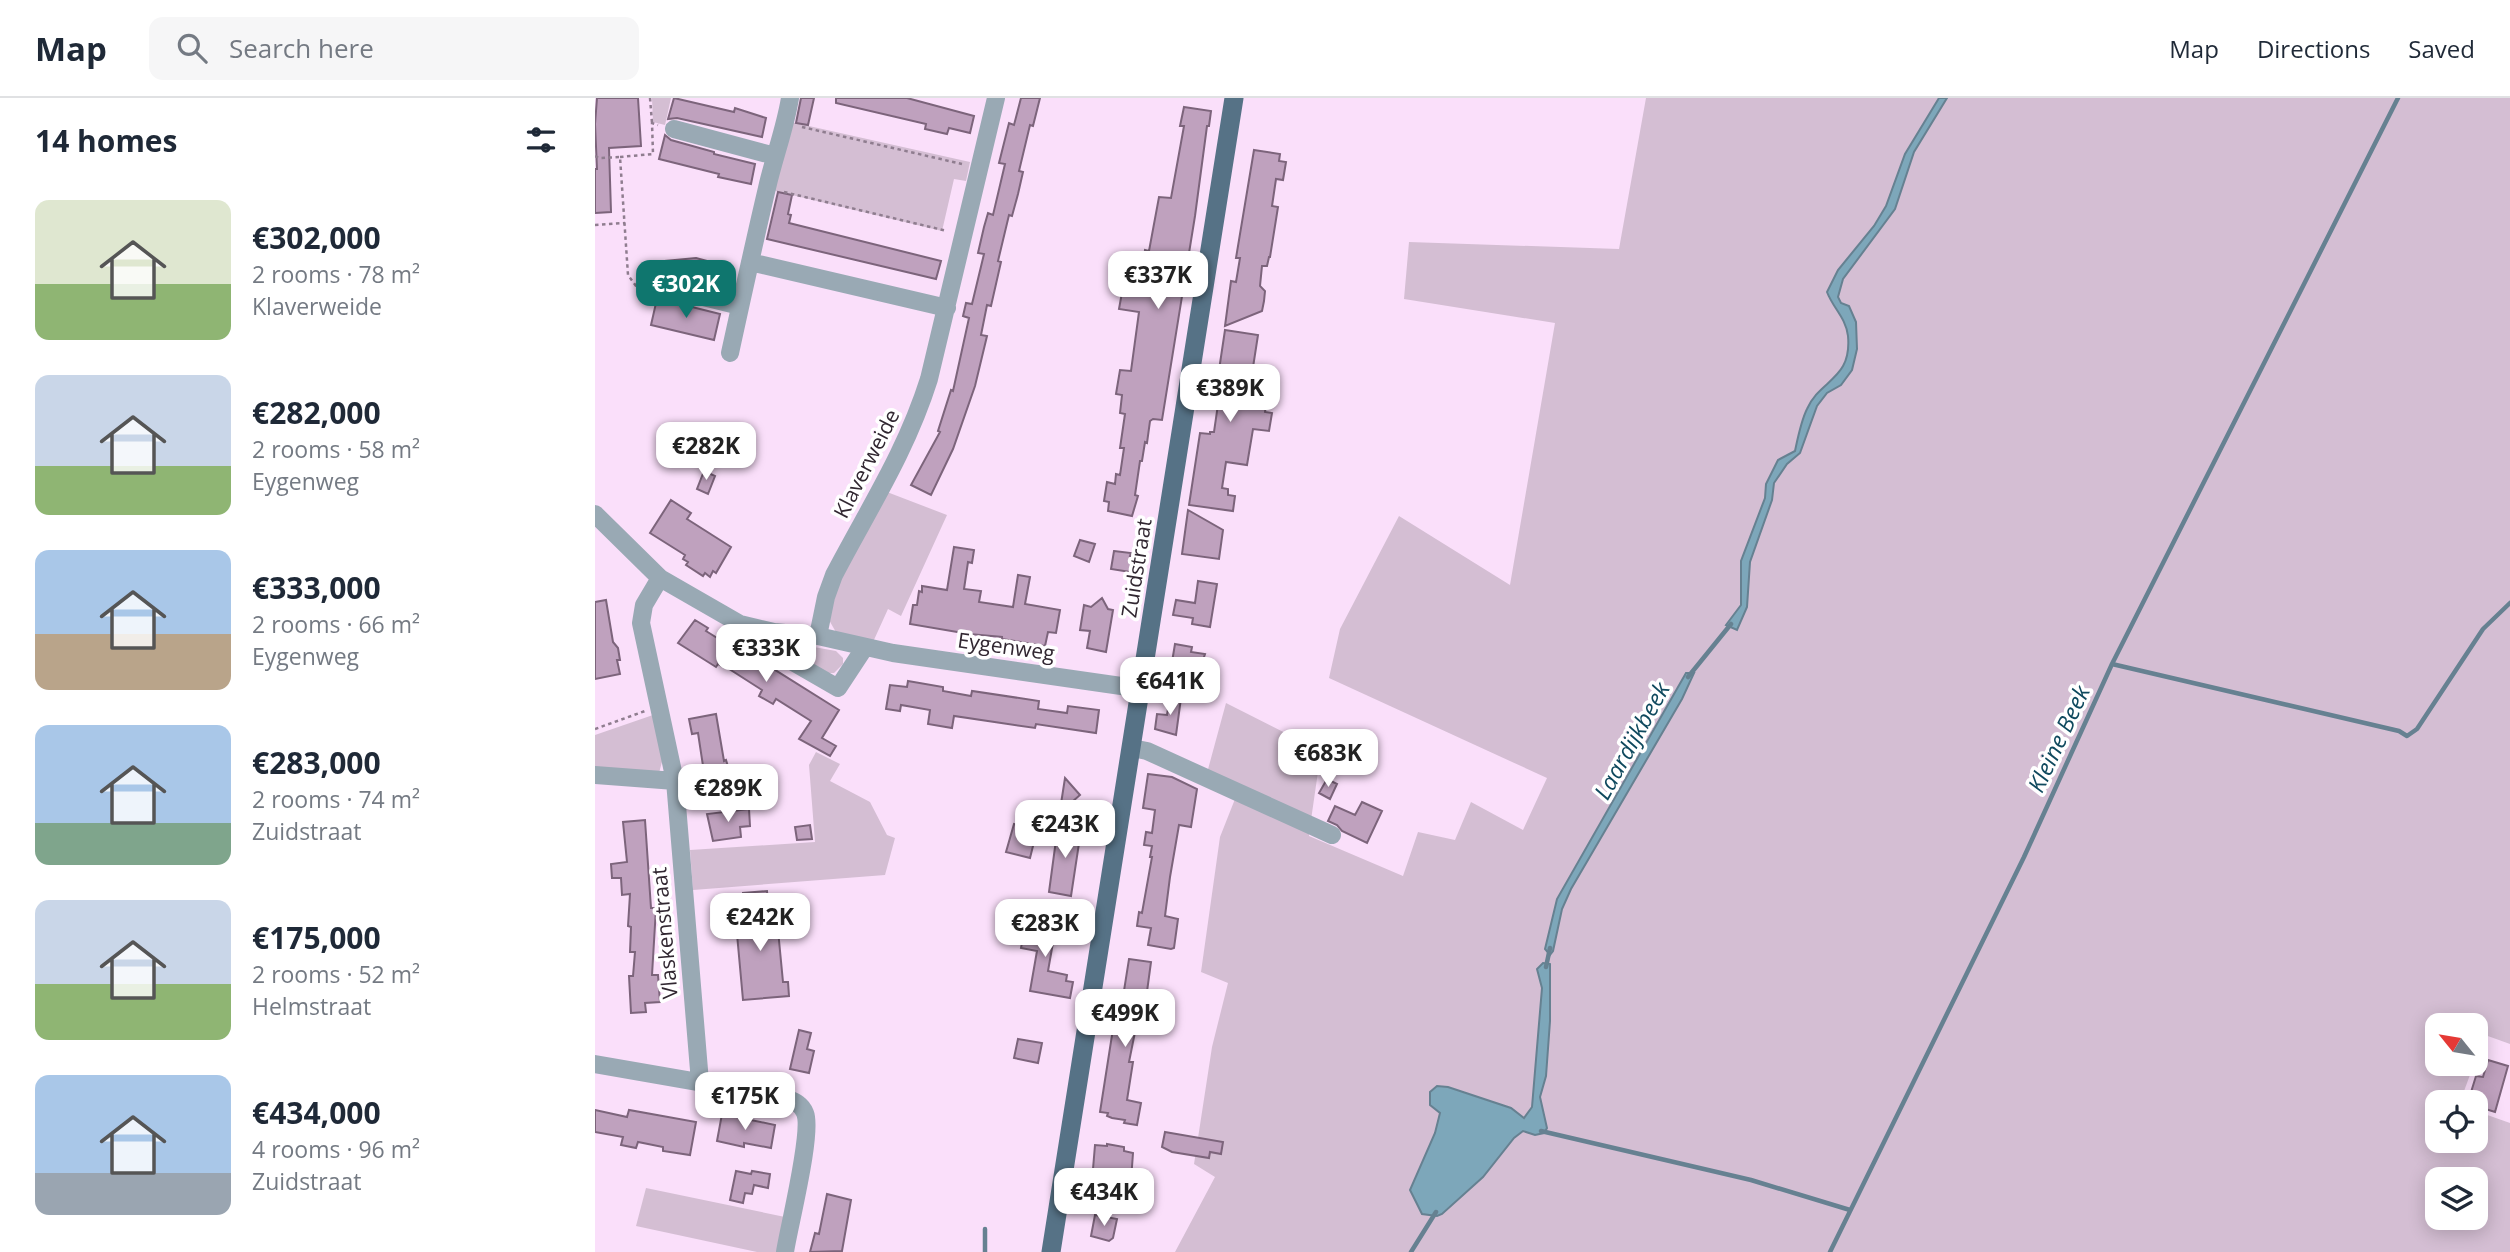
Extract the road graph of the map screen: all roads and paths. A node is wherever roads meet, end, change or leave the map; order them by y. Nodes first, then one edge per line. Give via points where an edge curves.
1 (650, 98) edge
2 (790, 98) edge
3 (996, 98) edge
4 (1234, 98) edge
5 (652, 123) junction
6 (798, 126) dead end
7 (674, 129) joint
8 (595, 156) edge
9 (775, 156) junction
10 (620, 157) junction
11 (979, 168) junction
12 (767, 188) junction
13 (625, 223) junction
14 (595, 225) edge
15 (964, 234) junction
16 (750, 262) junction
17 (660, 293) joint
18 (740, 306) junction
19 (947, 307) junction
20 (730, 353) dead end
21 (595, 514) edge
22 (660, 578) junction
23 (740, 624) junction
24 (818, 636) junction
25 (865, 647) junction
26 (1142, 689) junction
27 (659, 706) junction
28 (595, 729) edge
29 (1132, 748) junction
30 (595, 775) edge
31 (675, 780) junction
32 (1332, 835) dead end
33 (595, 1064) edge
34 (700, 1082) junction
35 (785, 1252) edge
36 (1051, 1252) edge

1 - 5 path
2 - 9 street
3 - 11 street, Klaverweide
4 - 26 main road, Zuidstraat
5 - 7 path
5 - 10 path via 653,154
6 - 11 path
7 - 9 street
8 - 10 path
9 - 12 street
10 - 13 path
11 - 15 street, Klaverweide
12 - 15 path
12 - 16 street
13 - 14 path
13 - 17 path via 630,279 645,291
15 - 19 street, Klaverweide
16 - 18 street
16 - 19 street
17 - 18 street via 691,294
18 - 20 street
19 - 24 street, Klaverweide via 912,431 834,575
21 - 22 street, Eygenweg
22 - 23 street, Eygenweg
22 - 27 street, Vlaskenstraat via 645,605 642,623
23 - 24 street, Eygenweg
23 - 25 street, Eygenweg via 838,688
24 - 25 street, Eygenweg
25 - 26 street, Eygenweg
26 - 29 main road, Zuidstraat
27 - 28 path
27 - 31 street, Vlaskenstraat
29 - 32 street
29 - 36 main road, Zuidstraat
30 - 31 street
31 - 34 street, Vlaskenstraat
33 - 34 street
34 - 35 street via 784,1097 800,1105 805,1114 807,1134

